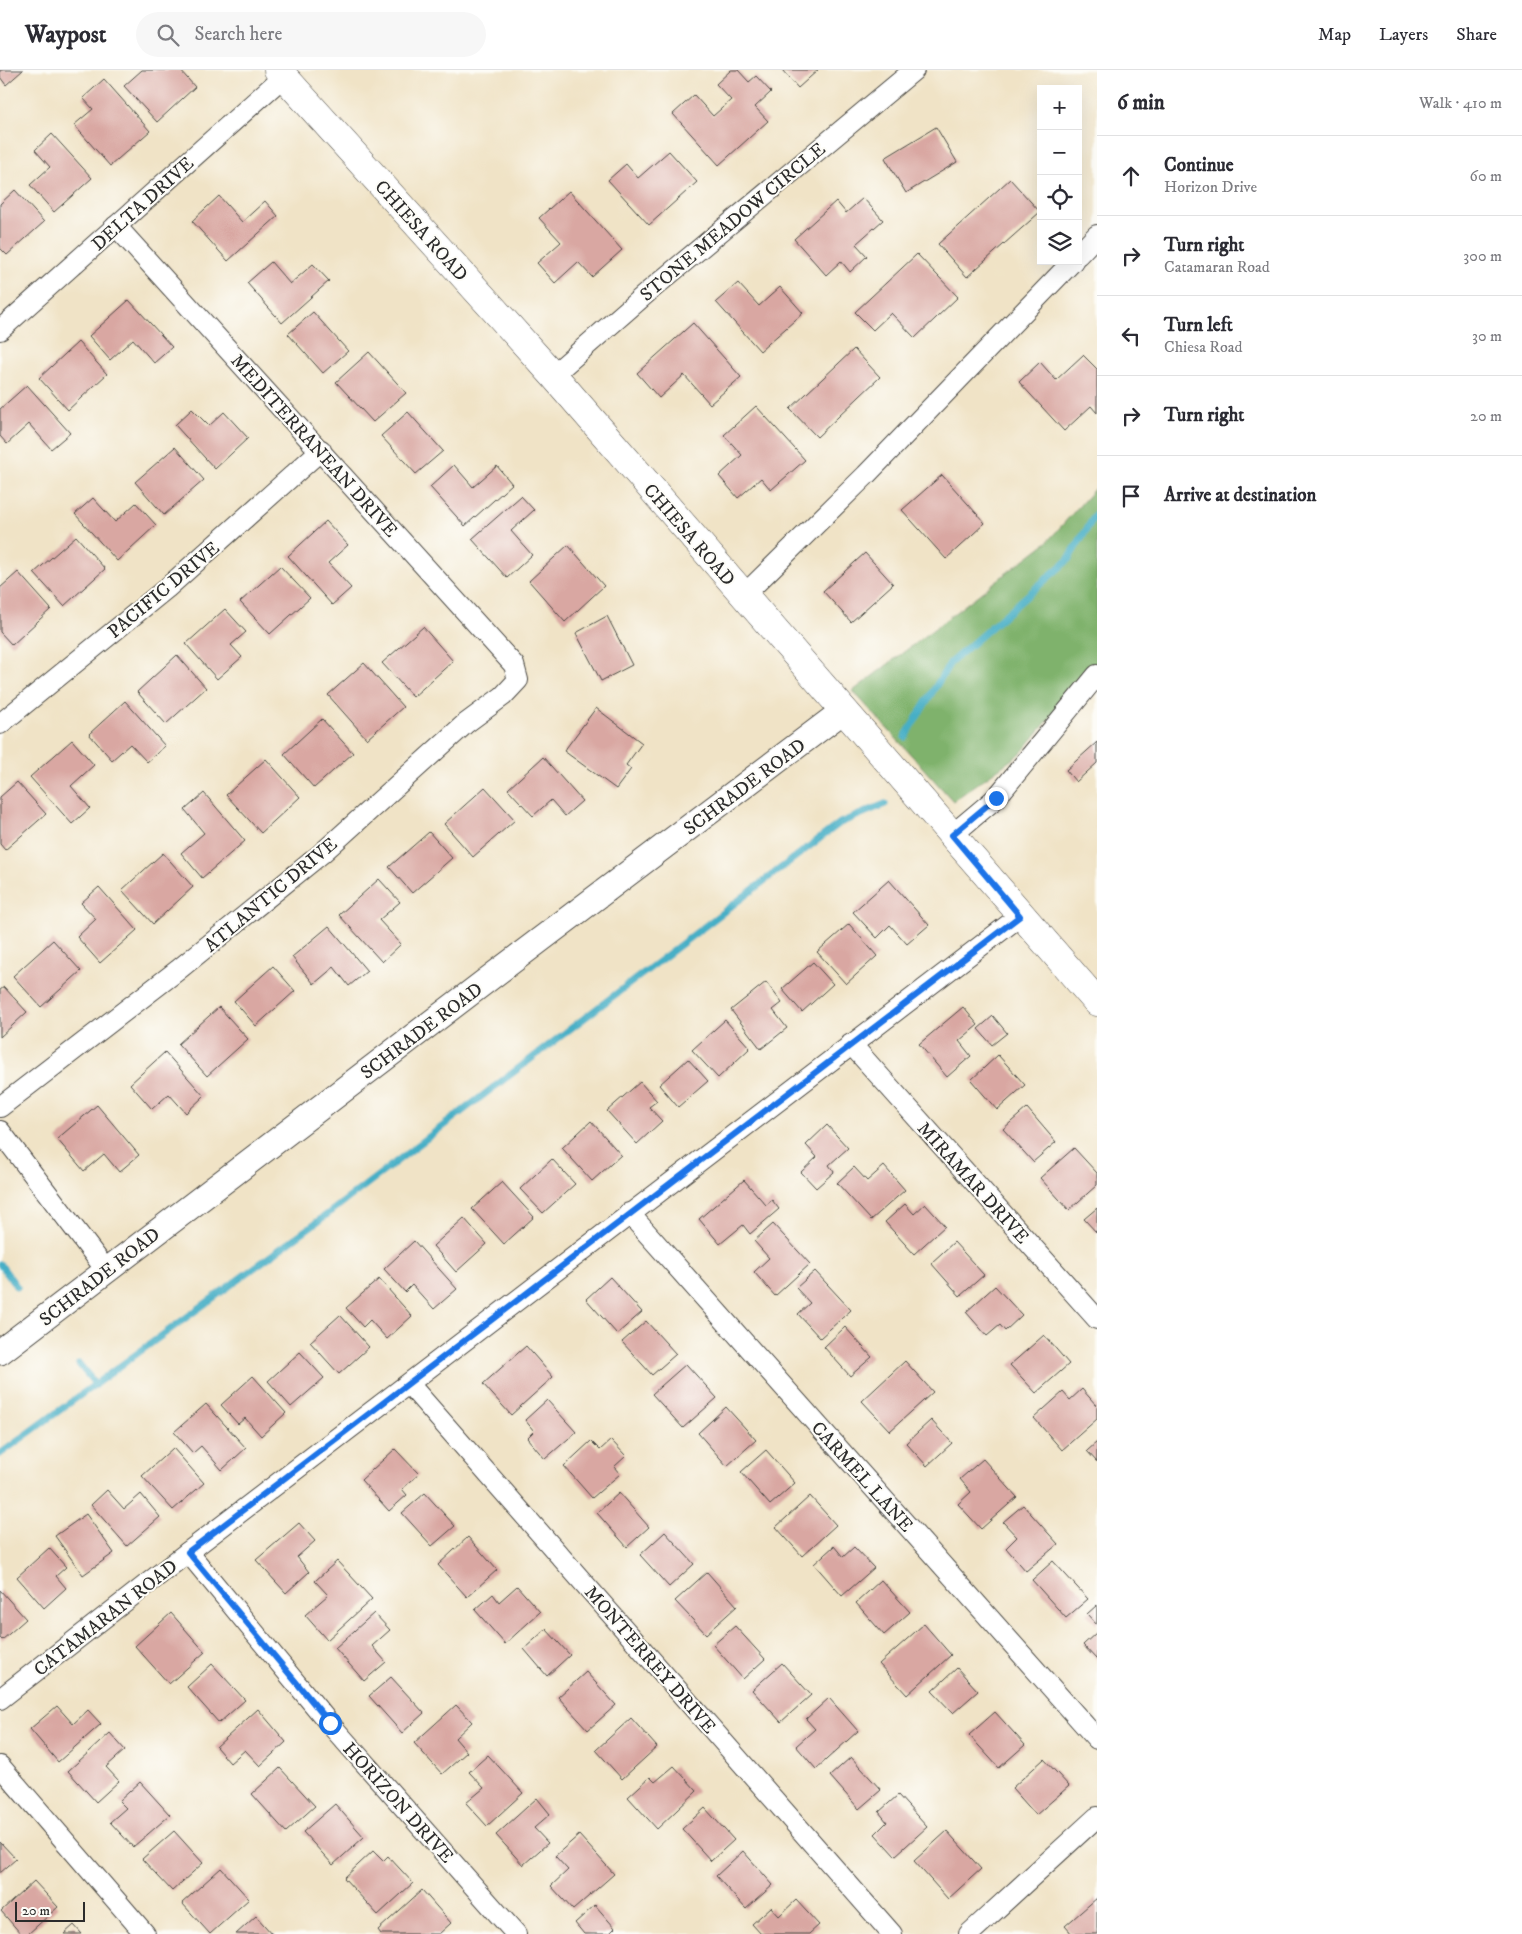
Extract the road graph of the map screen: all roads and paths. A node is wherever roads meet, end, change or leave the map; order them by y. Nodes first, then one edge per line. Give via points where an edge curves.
1 (914, 70) edge
2 (281, 73) edge
3 (116, 226) junction
4 (1097, 236) edge
5 (1082, 251) edge
6 (1069, 265) edge
7 (0, 330) edge
8 (553, 375) junction
9 (321, 450) junction
10 (744, 595) junction
11 (514, 665) joint
12 (1097, 675) edge
13 (843, 711) junction
14 (0, 724) edge
15 (952, 835) junction
16 (1020, 916) junction
17 (1097, 1002) edge
18 (851, 1044) junction
19 (0, 1106) edge
20 (0, 1131) edge
21 (629, 1213) junction
22 (106, 1270) junction
23 (1097, 1319) edge
24 (0, 1352) edge
25 (409, 1384) junction
26 (188, 1552) junction
27 (0, 1699) edge
28 (1097, 1739) edge
29 (0, 1766) edge
30 (1097, 1817) edge
31 (145, 1934) edge
32 (516, 1934) edge
33 (892, 1934) edge
34 (969, 1934) edge

1 - 8 street, STONE MEADOW CIRCLE
2 - 3 street, DELTA DRIVE
2 - 8 main road, CHIESA ROAD
3 - 7 street, DELTA DRIVE
3 - 9 street, MEDITERRANEAN DRIVE
4 - 5 street
6 - 10 street via 866,475
8 - 10 main road, CHIESA ROAD
9 - 11 street, MEDITERRANEAN DRIVE
9 - 14 street, PACIFIC DRIVE via 167,588
10 - 13 main road, CHIESA ROAD
11 - 19 street, ATLANTIC DRIVE via 518,680 504,696 465,724 320,854 178,970
12 - 15 street via 996,798
13 - 15 main road, CHIESA ROAD
13 - 22 street, SCHRADE ROAD
15 - 16 main road, CHIESA ROAD
16 - 17 main road, CHIESA ROAD
16 - 18 street, CATAMARAN ROAD
18 - 21 street, CATAMARAN ROAD
18 - 23 street, MIRAMAR DRIVE
20 - 22 street
21 - 25 street, CATAMARAN ROAD
21 - 28 street, CARMEL LANE
22 - 24 street, SCHRADE ROAD
25 - 26 street, CATAMARAN ROAD
25 - 33 street, MONTERREY DRIVE
26 - 27 street, CATAMARAN ROAD
26 - 32 street, HORIZON DRIVE via 330,1723
29 - 31 street
30 - 34 street

